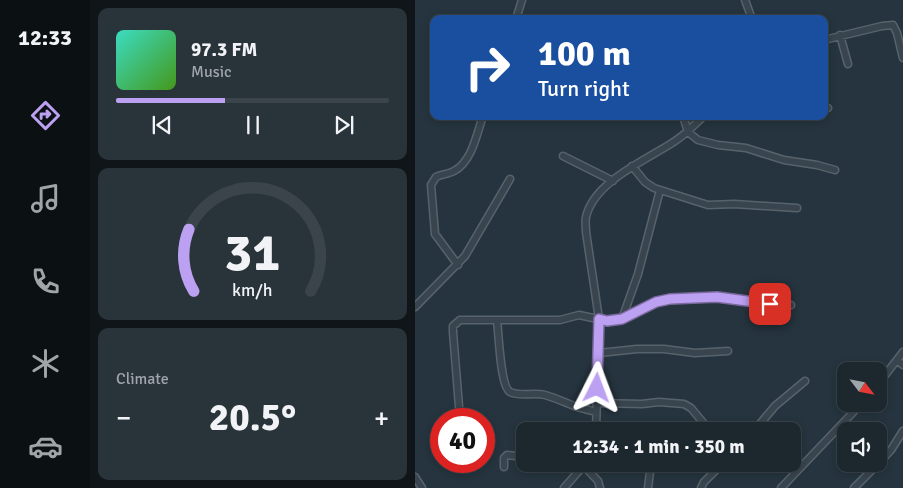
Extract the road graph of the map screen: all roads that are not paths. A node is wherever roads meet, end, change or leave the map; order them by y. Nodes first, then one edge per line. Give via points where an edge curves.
1 (522, 0) edge
2 (745, 0) edge
3 (517, 15) edge
4 (751, 15) edge
5 (840, 35) junction
6 (828, 39) edge
7 (903, 58) edge
8 (848, 64) dead end
9 (482, 120) edge
10 (684, 120) edge
11 (700, 120) edge
12 (688, 132) junction
13 (563, 156) dead end
14 (632, 166) junction
15 (835, 170) dead end
16 (509, 178) dead end
17 (613, 181) junction
18 (659, 190) junction
19 (797, 208) dead end
20 (458, 264) junction
21 (791, 305) dead end
22 (415, 307) edge
23 (599, 319) junction
24 (622, 319) junction
25 (497, 321) junction
26 (728, 351) dead end
27 (903, 352) edge
28 (599, 353) junction
29 (897, 360) junction
30 (903, 365) edge
31 (887, 373) edge
32 (805, 381) dead end
33 (596, 403) junction
34 (459, 408) edge
35 (596, 412) junction
36 (853, 412) edge
37 (596, 422) edge
38 (703, 422) edge
39 (761, 422) edge
40 (903, 431) edge
41 (887, 454) edge
42 (516, 456) edge
43 (504, 467) dead end
44 (579, 472) edge
45 (591, 472) edge
46 (650, 472) edge
47 (714, 472) edge
48 (869, 472) edge
49 (415, 477) edge
50 (422, 488) edge
51 (564, 488) edge
52 (600, 488) edge
53 (648, 488) edge
54 (701, 488) edge
55 (781, 488) edge
56 (854, 488) edge

1 - 3 street
2 - 4 street
5 - 6 street
5 - 7 street via 893,25
5 - 8 street
9 - 20 street via 463,164 436,177 431,185 432,218 437,240
10 - 12 street
11 - 12 street
12 - 14 street
12 - 15 street via 698,140
13 - 17 street
14 - 17 street
14 - 18 street via 645,182
16 - 20 street
17 - 23 street via 597,195 586,218
18 - 19 street via 708,205
18 - 24 street via 638,274
20 - 22 street
21 - 24 street via 717,297 670,299 656,302
23 - 24 street
23 - 25 street via 579,315 560,320
23 - 28 street
25 - 34 street via 460,320 453,326
25 - 35 street via 503,378 508,391 545,395
26 - 28 street via 695,353 637,349
27 - 29 street
28 - 33 street
29 - 30 street
29 - 31 street
32 - 39 street
33 - 35 street
33 - 38 street via 684,404
35 - 37 street
36 - 55 street
40 - 41 street
42 - 43 street via 507,455
44 - 51 street
45 - 52 street
46 - 53 street
47 - 54 street
48 - 56 street
49 - 50 street

